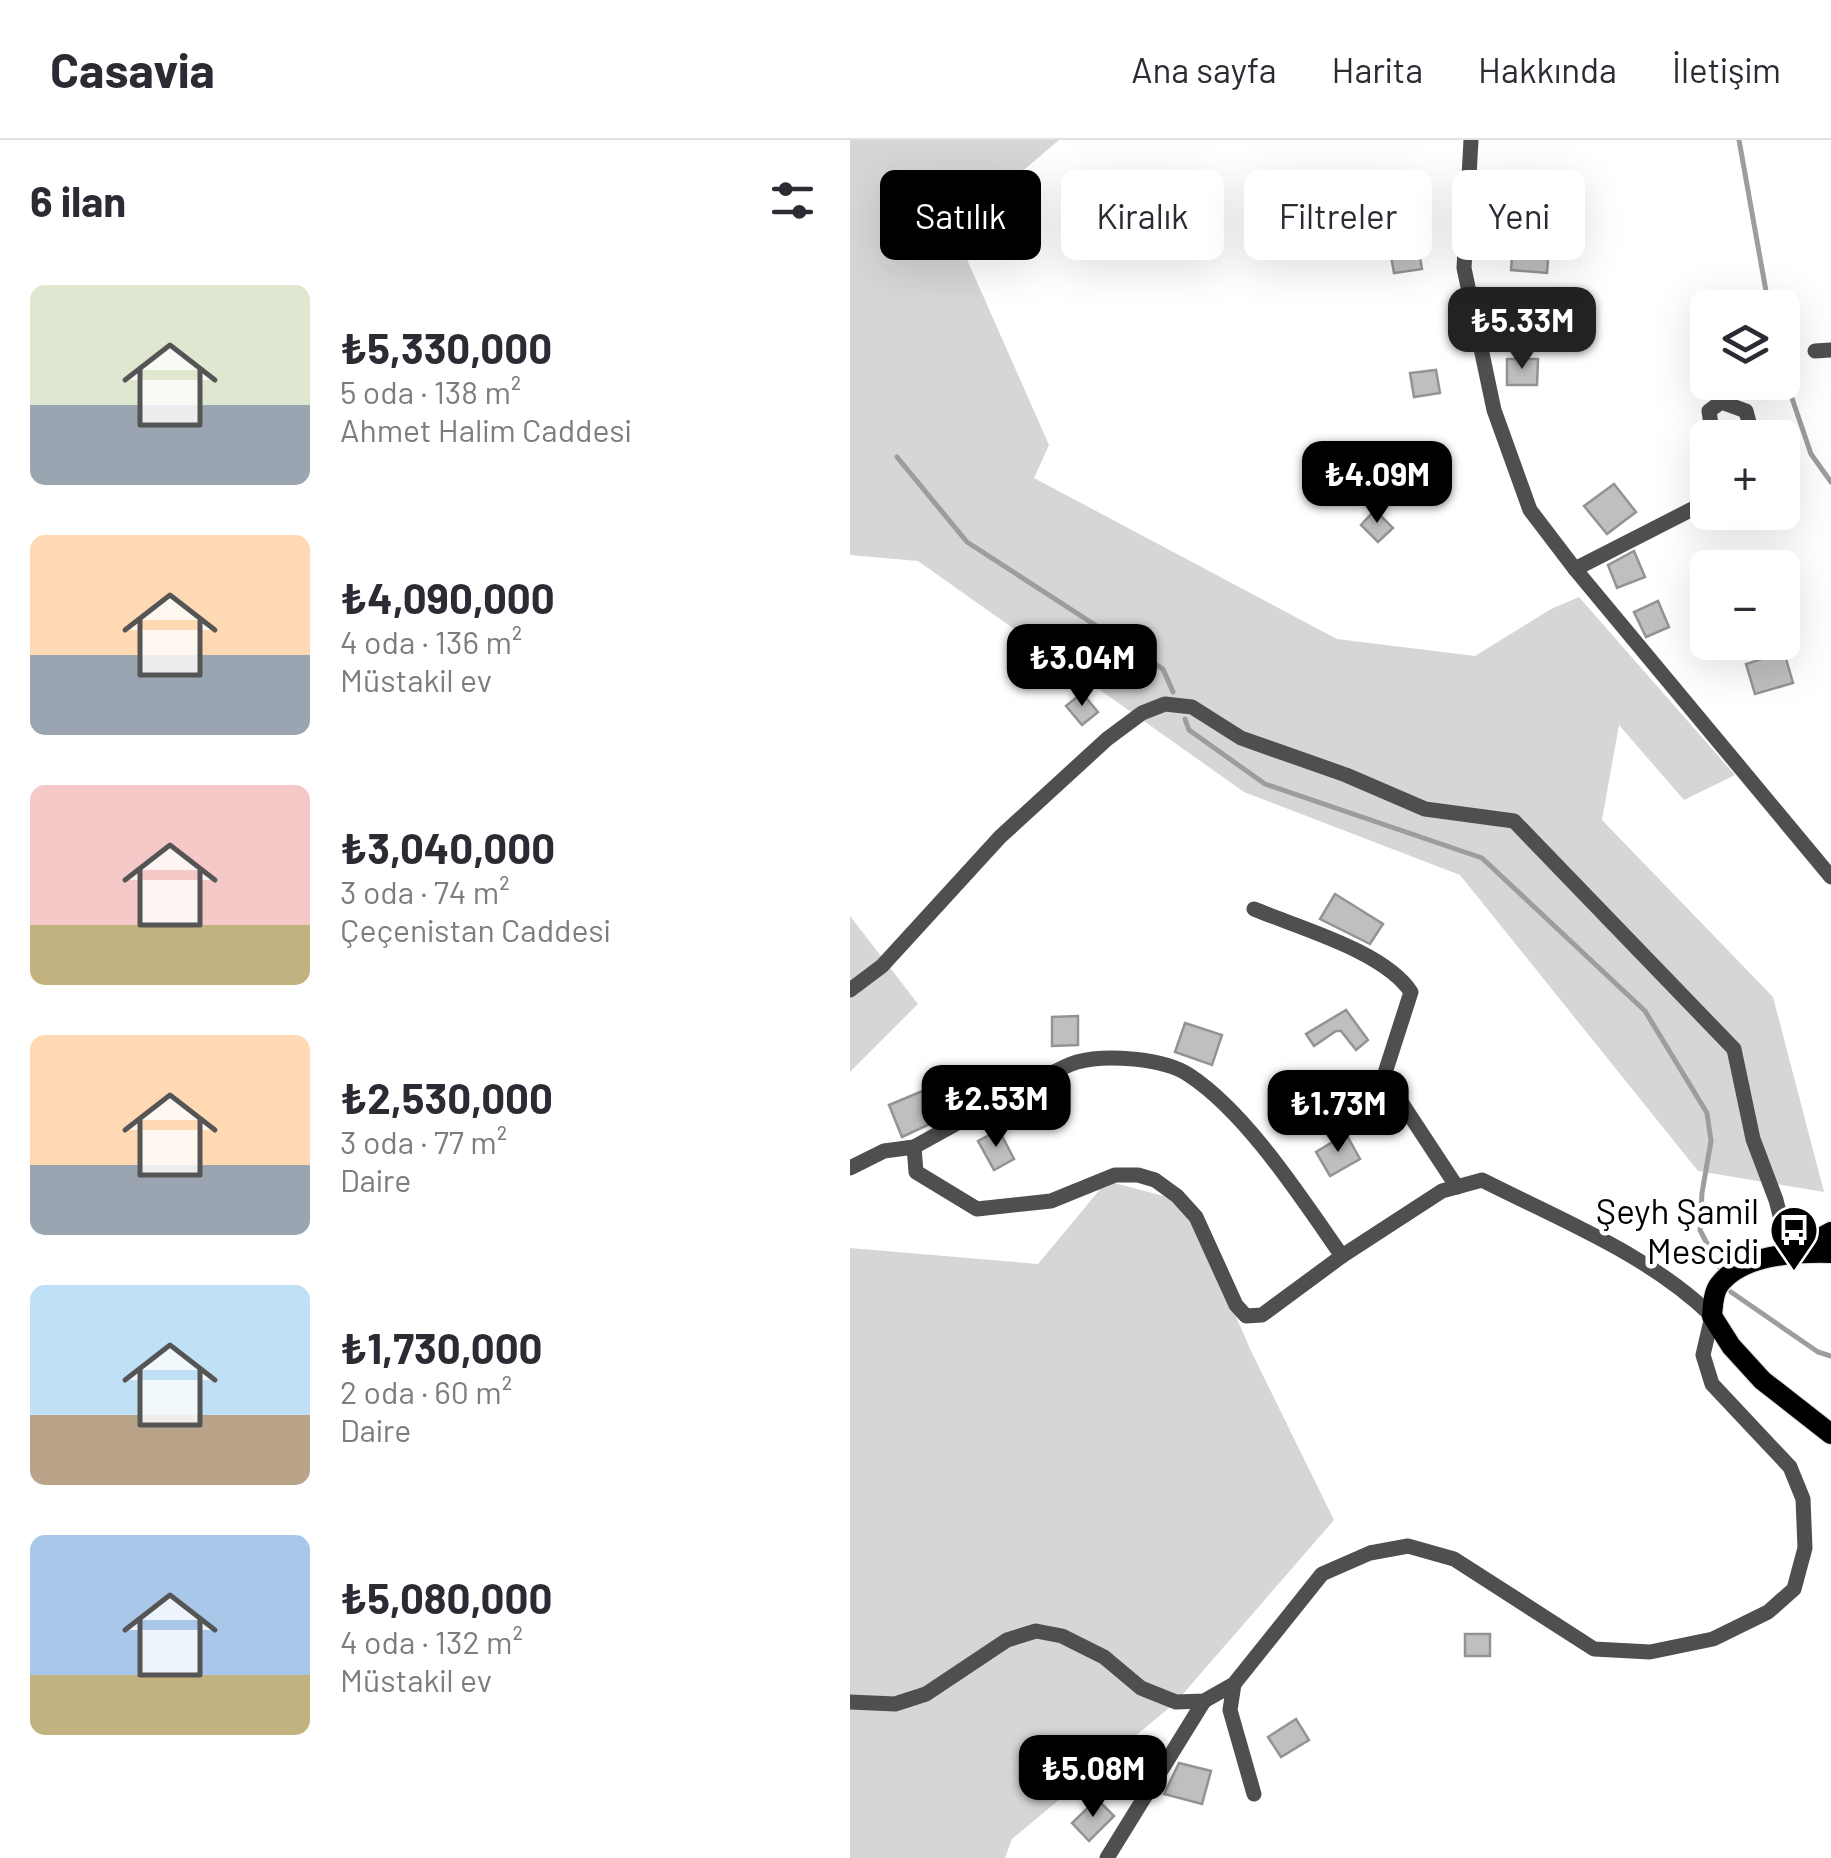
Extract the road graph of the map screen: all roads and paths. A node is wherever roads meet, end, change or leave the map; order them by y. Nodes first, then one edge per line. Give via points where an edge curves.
1 (1471, 140) edge
2 (1710, 420) edge
3 (1748, 420) edge
4 (1690, 510) edge
5 (1575, 569) junction
6 (1831, 877) edge
7 (1254, 909) dead end
8 (850, 990) edge
9 (914, 1147) junction
10 (850, 1168) edge
11 (1457, 1187) junction
12 (1831, 1232) edge
13 (1831, 1253) edge
14 (1790, 1255) junction
15 (1342, 1256) junction
16 (1712, 1316) junction
17 (1831, 1434) edge
18 (1234, 1684) junction
19 (1204, 1701) junction
20 (850, 1702) edge
21 (1254, 1794) dead end
22 (1107, 1858) edge

1 - 5 street via 1464,268 1494,410 1530,510
2 - 3 street via 1709,412 1721,402 1746,411
4 - 5 street
5 - 6 street
7 - 11 street via 1368,956 1403,980 1411,992 1384,1076
8 - 14 street via 882,966 1000,837 1107,739 1165,704 1192,707 1241,738 1426,809 1514,821 1734,1050 1753,1139
9 - 10 street via 884,1151
9 - 15 street via 1075,1062 1106,1057 1174,1068 1224,1105 1285,1174
9 - 15 street via 916,1172 977,1208 1051,1200 1115,1176 1155,1180 1196,1217 1246,1316 1262,1315
11 - 15 street
11 - 16 street via 1482,1180 1634,1258
12 - 14 main road
13 - 14 main road
14 - 16 main road via 1734,1271 1716,1288
16 - 17 main road via 1762,1380
16 - 18 street via 1703,1356 1712,1384 1790,1466 1803,1499 1805,1548 1794,1589 1768,1612 1714,1638 1650,1652 1594,1649 1454,1559 1408,1546 1370,1553 1322,1574
18 - 19 street
18 - 21 street via 1230,1710
19 - 20 street via 1176,1702 1141,1688 1104,1658 1036,1631 1007,1640 926,1694 895,1704
19 - 22 street

